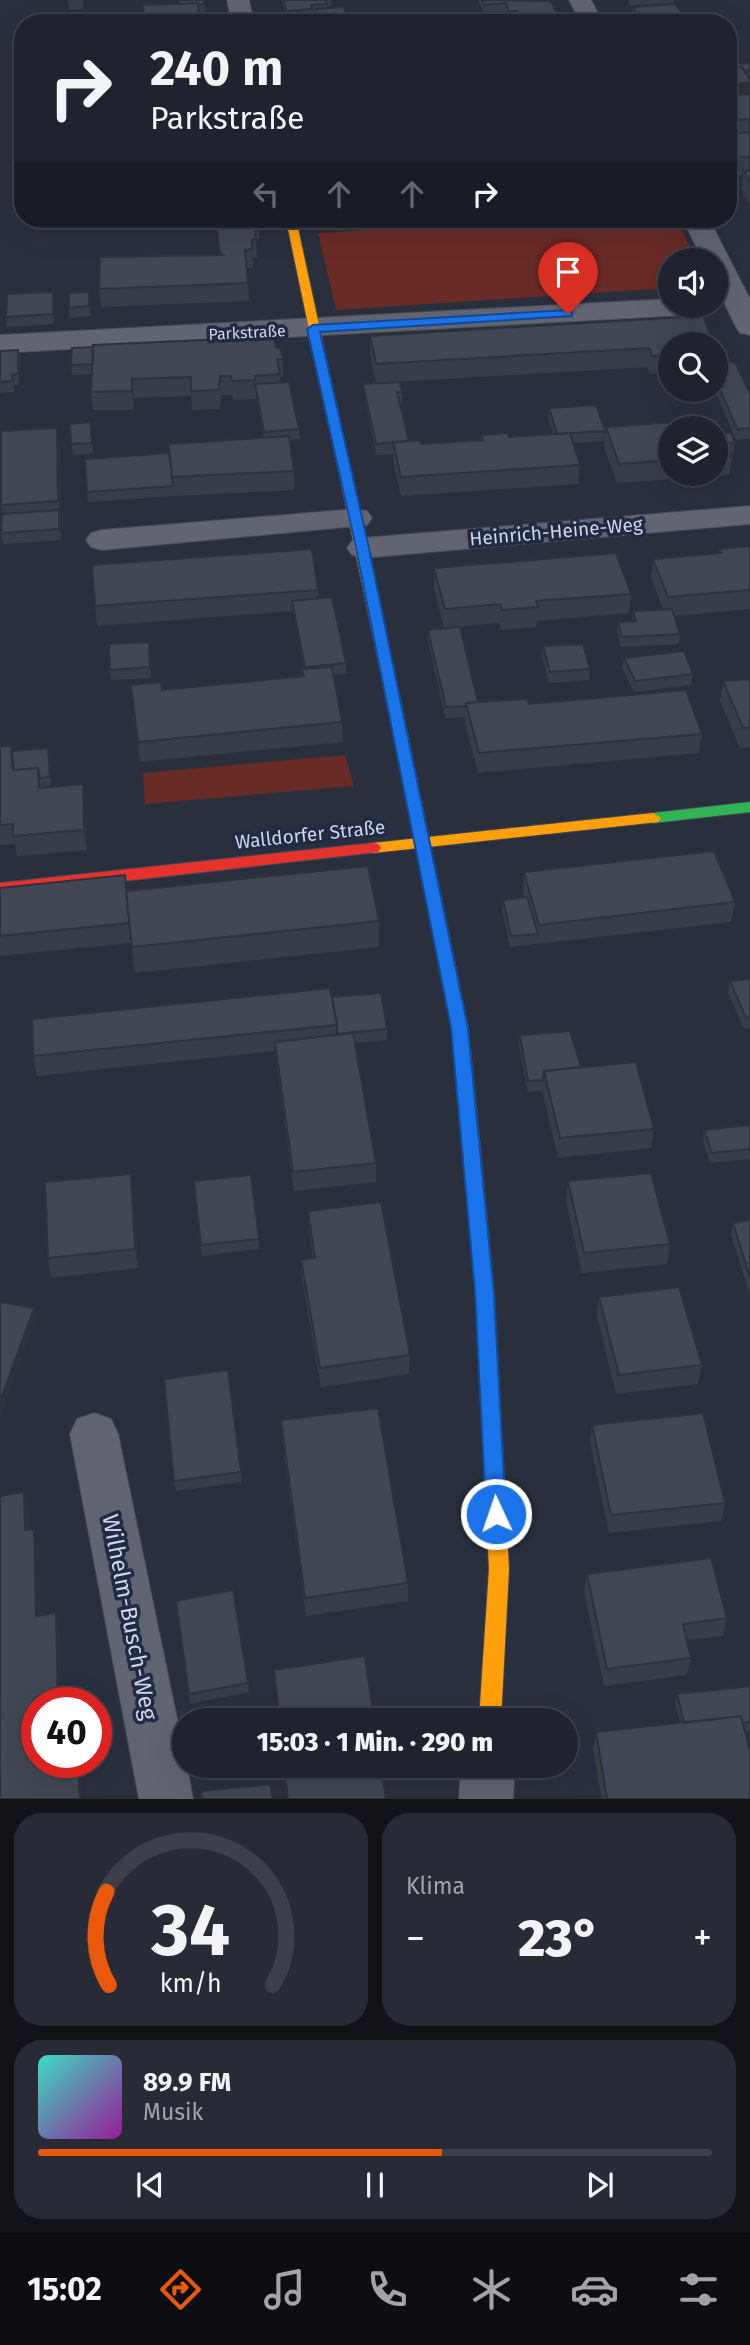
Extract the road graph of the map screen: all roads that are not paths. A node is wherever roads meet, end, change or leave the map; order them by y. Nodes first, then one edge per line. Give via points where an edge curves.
1 (293, 228) edge
2 (700, 228) edge
3 (658, 309) edge
4 (739, 310) edge
5 (313, 329) junction
6 (0, 344) edge
7 (750, 515) edge
8 (359, 533) junction
9 (102, 540) dead end
10 (750, 807) edge
11 (424, 842) junction
12 (0, 889) edge
13 (94, 1434) dead end
14 (491, 1708) edge
15 (487, 1778) edge
16 (166, 1799) edge
17 (486, 1799) edge

1 - 5 street
2 - 4 street
3 - 5 street, Parkstraße
5 - 6 street, Parkstraße
5 - 8 street
7 - 8 street, Heinrich-Heine-Weg
8 - 9 street, Heinrich-Heine-Weg
8 - 11 street
10 - 11 street, Walldorfer Straße
11 - 12 street, Walldorfer Straße
11 - 14 street via 460,1028 485,1293 499,1569
13 - 16 street, Wilhelm-Busch-Weg
15 - 17 street

